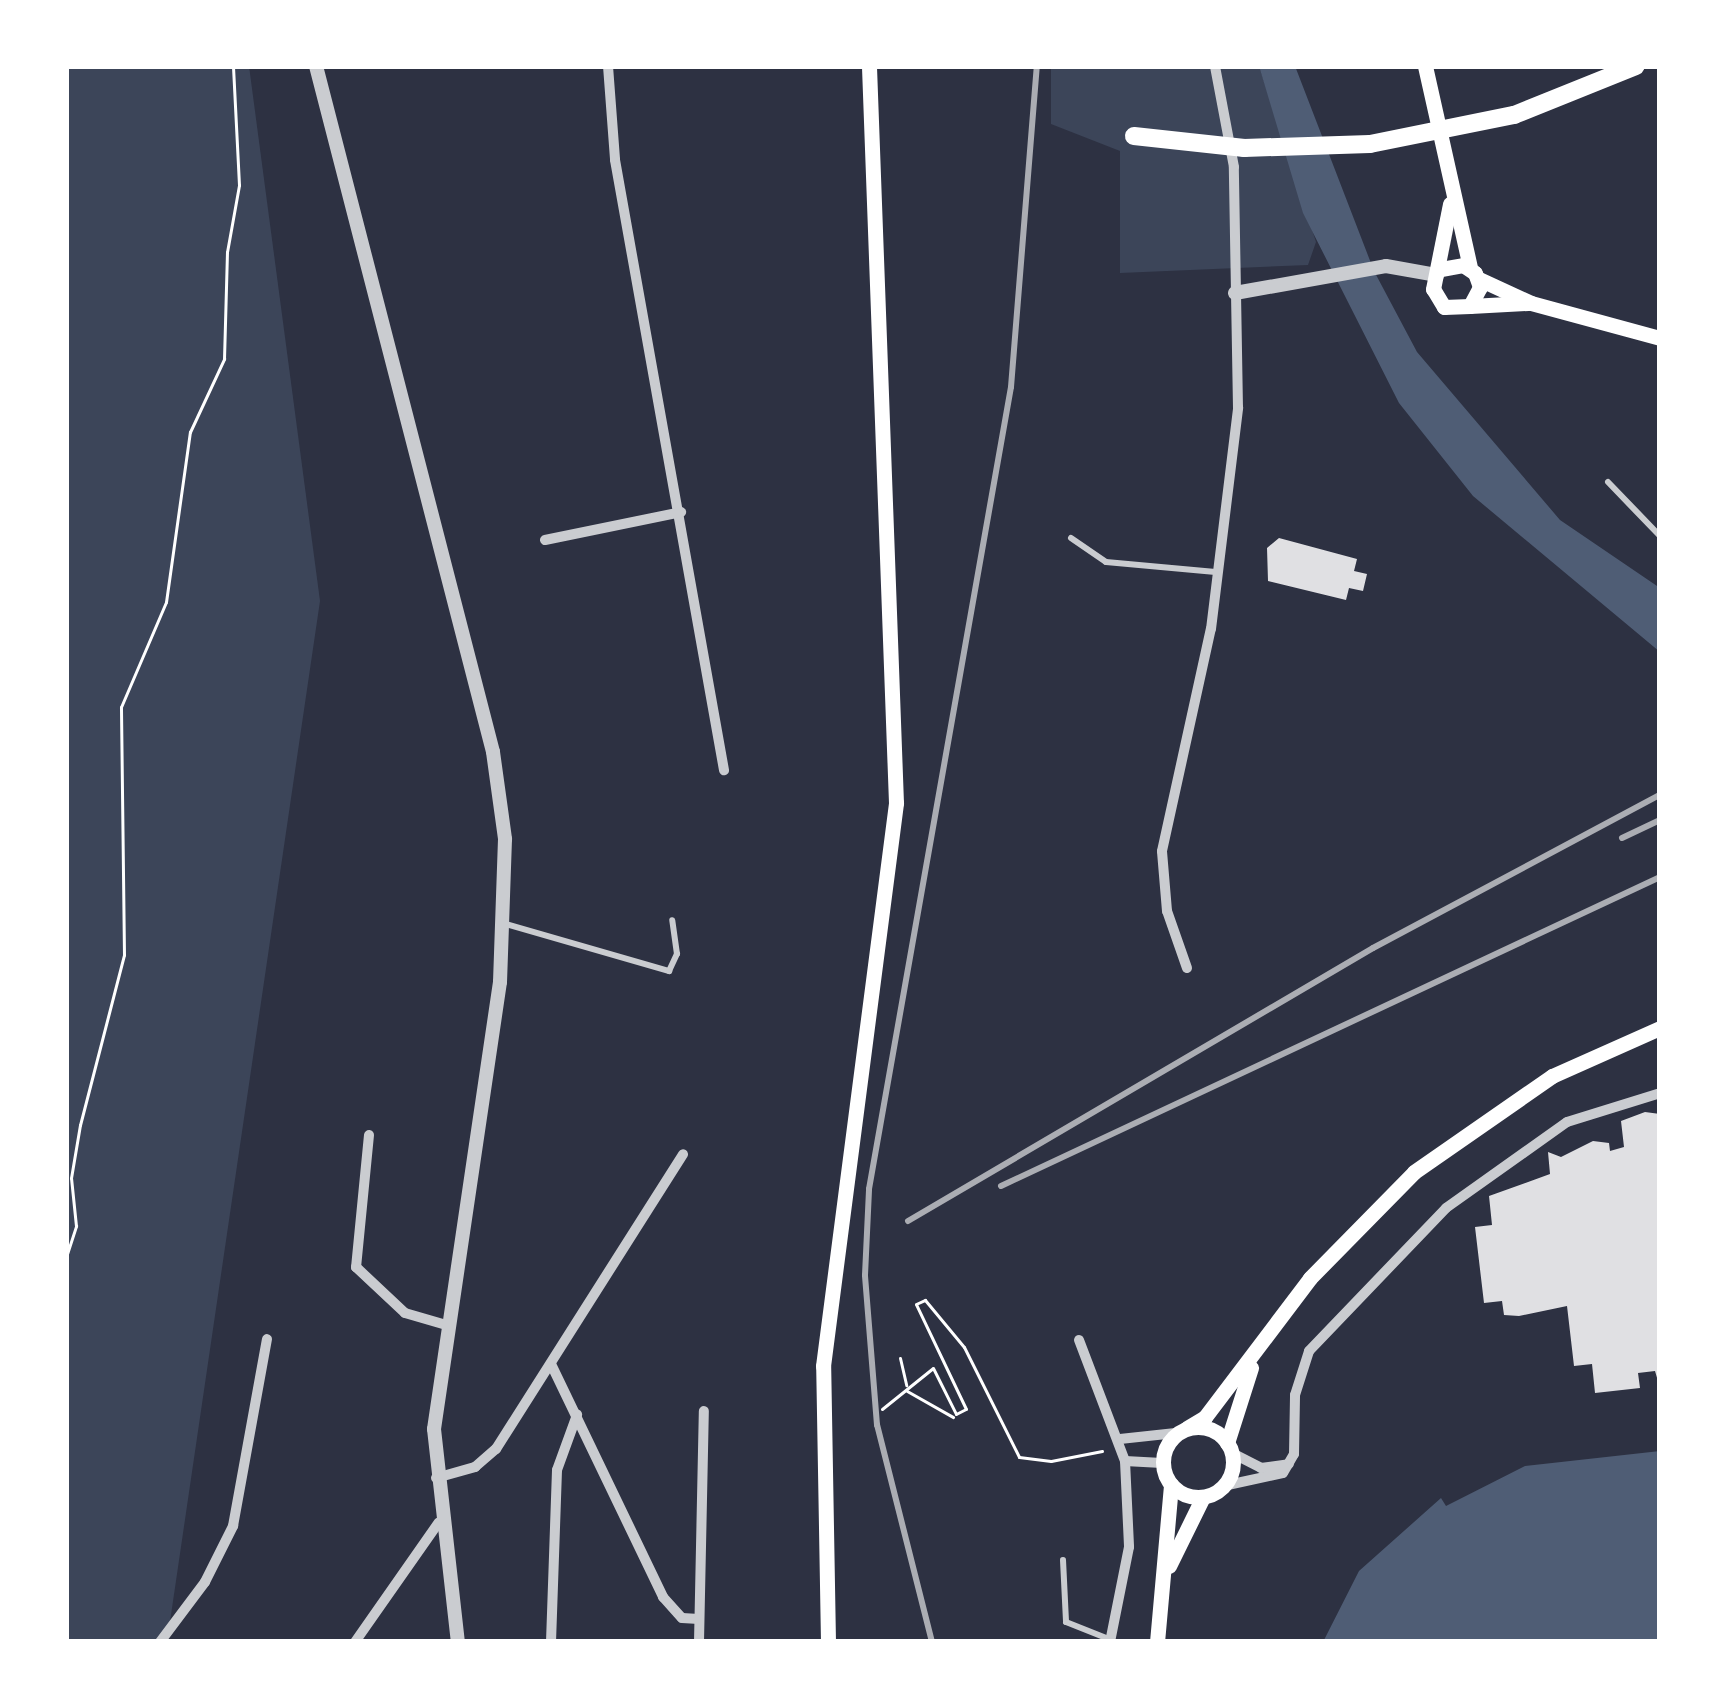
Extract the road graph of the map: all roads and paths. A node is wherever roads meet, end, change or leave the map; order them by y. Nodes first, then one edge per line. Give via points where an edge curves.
1 (233, 66) edge
2 (316, 66) edge
3 (608, 66) edge
4 (869, 66) edge
5 (1215, 66) edge
6 (1425, 66) edge
7 (1636, 66) edge
8 (1135, 136) dead end
9 (1450, 204) junction
10 (1439, 272) junction
11 (1474, 274) junction
12 (1235, 293) junction
13 (1531, 303) junction
14 (1470, 306) junction
15 (1660, 338) edge
16 (1608, 482) dead end
17 (681, 512) junction
18 (1660, 536) edge
19 (1071, 538) dead end
20 (545, 540) dead end
21 (1216, 572) junction
22 (724, 770) dead end
23 (672, 920) dead end
24 (506, 924) junction
25 (1187, 968) dead end
26 (1660, 1028) edge
27 (1660, 1093) edge
28 (369, 1135) dead end
29 (683, 1154) dead end
30 (66, 1257) edge
31 (446, 1325) junction
32 (1265, 1338) junction
33 (267, 1339) dead end
34 (1079, 1340) dead end
35 (900, 1358) dead end
36 (550, 1364) junction
37 (905, 1389) junction
38 (882, 1409) dead end
39 (704, 1411) dead end
40 (577, 1415) junction
41 (953, 1417) dead end
42 (1182, 1431) junction
43 (1120, 1439) junction
44 (1230, 1448) junction
45 (1102, 1451) dead end
46 (1125, 1461) junction
47 (1162, 1463) junction
48 (1289, 1464) junction
49 (436, 1478) junction
50 (1171, 1485) junction
51 (1223, 1486) junction
52 (1203, 1497) junction
53 (439, 1522) junction
54 (1063, 1560) dead end
55 (1163, 1580) junction
56 (699, 1619) junction
57 (1110, 1640) edge
58 (160, 1642) edge
59 (355, 1642) edge
60 (458, 1642) edge
61 (551, 1642) edge
62 (699, 1642) edge
63 (828, 1642) edge
64 (1157, 1642) edge

1 - 30 path via 239,185 227,252 224,359 190,432 166,602 121,707 124,955 80,1125 71,1178 76,1226
2 - 24 street via 493,752
3 - 17 street via 615,160
4 - 63 main road via 896,803 823,1366
5 - 12 street via 1234,167
6 - 9 main road
7 - 8 highway via 1514,115 1413,138 1325,148
9 - 10 main road
9 - 11 main road
10 - 11 main road
10 - 12 street via 1386,266
10 - 14 main road via 1433,289 1444,307
11 - 13 main road
11 - 14 main road
12 - 21 street via 1238,408
13 - 14 main road
13 - 15 main road
16 - 18 lane
17 - 20 street
17 - 22 street
19 - 21 lane via 1106,562
21 - 25 street via 1162,851 1167,911
23 - 24 lane via 677,954 669,971
24 - 31 street
26 - 32 main road via 1552,1076 1456,1137 1370,1213
27 - 48 street via 1594,1109 1552,1131 1395,1255 1310,1351 1295,1395
28 - 31 street via 356,1267 405,1313
29 - 36 street
31 - 49 street
32 - 42 main road via 1205,1417
32 - 44 main road
33 - 58 street via 233,1526 194,1600
34 - 43 street
35 - 37 path
36 - 40 street
36 - 49 street via 496,1449 475,1467
37 - 38 path
37 - 41 path
37 - 45 path via 933,1368 956,1414 966,1409 916,1304 925,1300 964,1347 1019,1457 1051,1461
39 - 56 street
40 - 56 street via 663,1598 682,1618
40 - 61 street via 557,1470
42 - 43 street
42 - 44 main road via 1209,1428
42 - 47 main road
43 - 46 street
44 - 48 street via 1261,1468
44 - 51 main road
46 - 47 street
46 - 57 street via 1129,1547
47 - 50 main road
48 - 51 street via 1258,1485
49 - 53 street
50 - 52 main road
50 - 55 main road
51 - 52 main road
52 - 55 main road
53 - 59 street
53 - 60 street
54 - 57 lane via 1066,1622
55 - 64 main road
56 - 62 street

